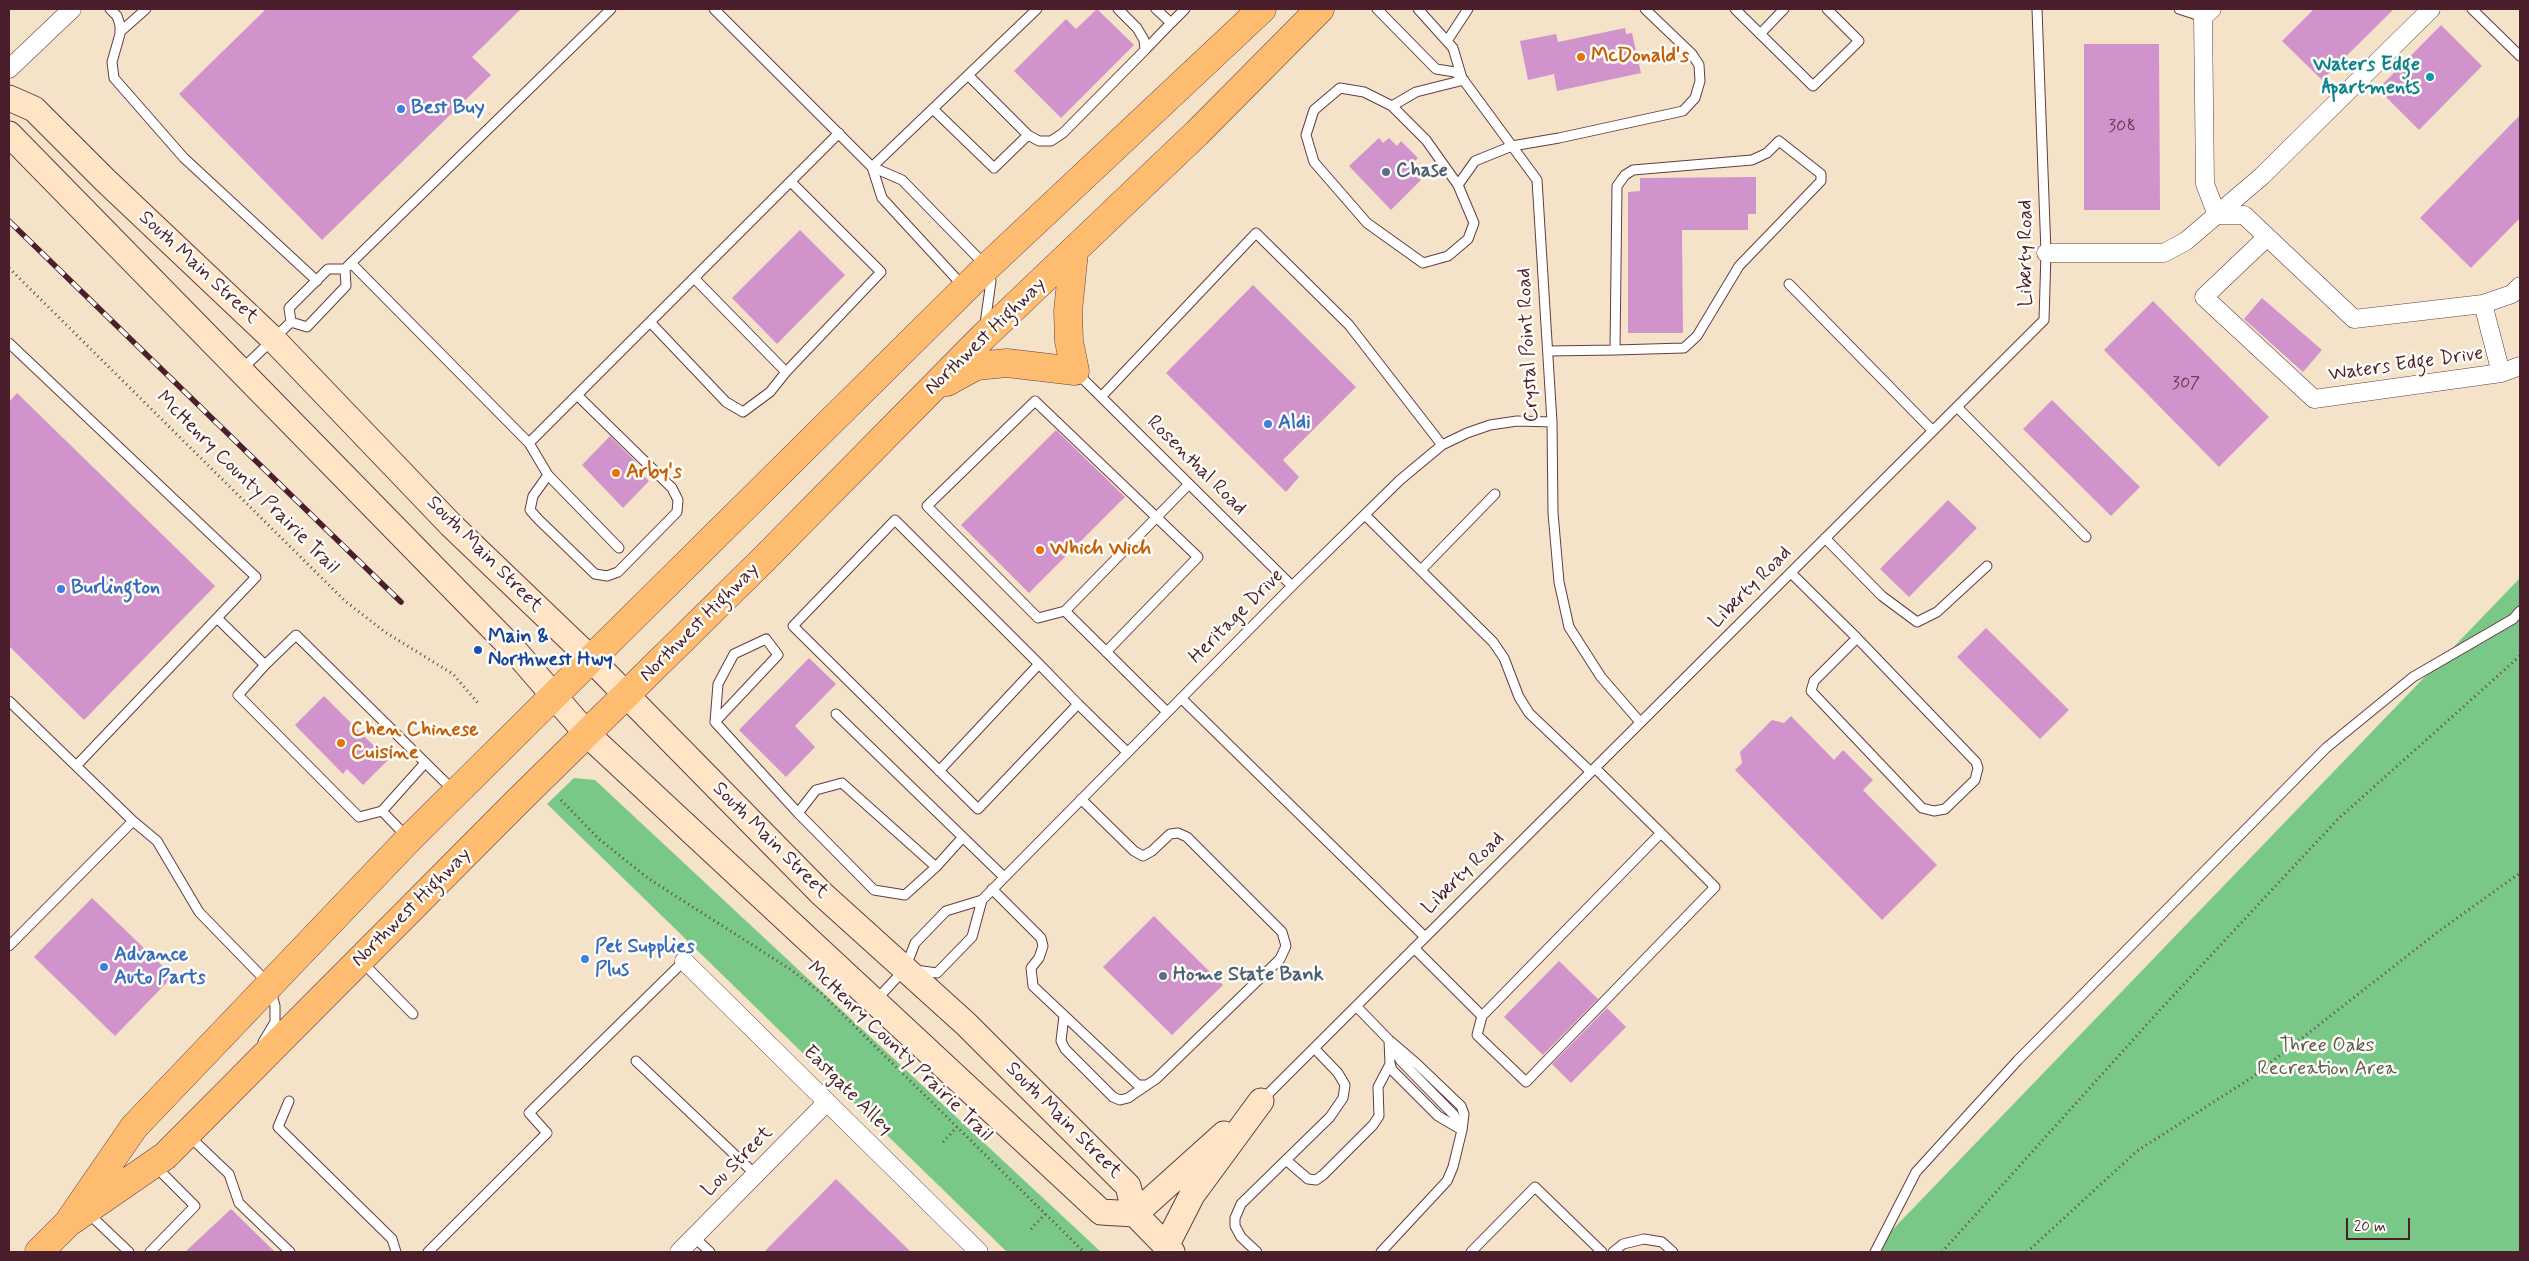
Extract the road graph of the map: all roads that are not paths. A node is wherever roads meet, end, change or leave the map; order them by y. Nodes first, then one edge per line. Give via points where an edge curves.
1 (72, 9) edge
2 (110, 9) edge
3 (146, 9) edge
4 (611, 9) edge
5 (714, 9) edge
6 (1037, 9) edge
7 (1118, 9) edge
8 (1156, 9) edge
9 (1185, 9) edge
10 (1262, 9) edge
11 (1320, 9) edge
12 (1378, 9) edge
13 (1418, 9) edge
14 (1468, 9) edge
15 (1645, 9) edge
16 (1735, 9) edge
17 (1784, 9) edge
18 (1827, 9) edge
19 (2037, 9) edge
20 (2179, 9) edge
21 (2431, 9) edge
22 (2472, 9) edge
23 (2203, 11) edge
24 (1171, 23) junction
25 (120, 32) junction
26 (1760, 34) junction
27 (1447, 41) junction
28 (1145, 50) junction
29 (2520, 56) edge
30 (9, 69) edge
31 (968, 74) junction
32 (1463, 79) junction
33 (9, 98) edge
34 (1392, 106) junction
35 (933, 109) junction
36 (838, 133) junction
37 (9, 134) edge
38 (1028, 135) junction
39 (1512, 146) junction
40 (872, 167) junction
41 (791, 182) junction
42 (1458, 185) junction
43 (2217, 215) junction
44 (2267, 237) junction
45 (1074, 252) junction
46 (2046, 252) junction
47 (348, 266) junction
48 (987, 267) junction
49 (694, 278) junction
50 (317, 281) junction
51 (1789, 284) dead end
52 (2520, 286) edge
53 (965, 289) junction
54 (2483, 304) junction
55 (291, 322) junction
56 (650, 322) junction
57 (983, 337) junction
58 (273, 339) junction
59 (9, 343) edge
60 (1615, 350) junction
61 (1548, 351) junction
62 (2520, 366) edge
63 (1075, 371) junction
64 (239, 372) junction
65 (786, 372) junction
66 (2501, 373) junction
67 (929, 392) junction
68 (577, 395) junction
69 (1101, 397) junction
70 (1958, 407) junction
71 (1552, 422) junction
72 (1933, 431) junction
73 (529, 443) junction
74 (1442, 445) junction
75 (548, 475) junction
76 (1189, 484) junction
77 (1495, 494) dead end
78 (1365, 515) junction
79 (1158, 516) junction
80 (2086, 537) dead end
81 (1826, 538) junction
82 (619, 548) dead end
83 (1987, 566) dead end
84 (1421, 570) junction
85 (1791, 573) junction
86 (1292, 586) junction
87 (1065, 611) junction
88 (2520, 611) edge
89 (218, 618) junction
90 (1856, 638) junction
91 (1106, 652) junction
92 (591, 659) junction
93 (1039, 664) junction
94 (265, 665) junction
95 (626, 696) junction
96 (553, 698) junction
97 (1181, 698) junction
98 (1078, 704) junction
99 (10, 705) edge
100 (1167, 712) junction
101 (836, 714) dead end
102 (715, 722) junction
103 (1640, 722) junction
104 (587, 734) junction
105 (1127, 752) junction
106 (425, 763) junction
107 (76, 766) junction
108 (939, 770) junction
109 (1593, 770) junction
110 (456, 793) junction
111 (1081, 799) junction
112 (382, 811) junction
113 (798, 813) junction
114 (133, 821) junction
115 (1661, 832) junction
116 (963, 837) junction
117 (409, 839) junction
118 (936, 867) junction
119 (1004, 877) junction
120 (992, 890) junction
121 (982, 900) junction
122 (1425, 938) junction
123 (9, 946) edge
124 (1414, 948) junction
125 (360, 960) junction
126 (684, 961) joint
127 (905, 969) junction
128 (269, 984) junction
129 (876, 1000) junction
130 (1356, 1006) junction
131 (414, 1014) dead end
132 (1064, 1016) junction
133 (1482, 1016) junction
134 (1389, 1040) junction
135 (1314, 1048) junction
136 (636, 1061) dead end
137 (1390, 1064) junction
138 (1147, 1085) junction
139 (235, 1086) junction
140 (290, 1101) dead end
141 (1261, 1101) junction
142 (827, 1102) junction
143 (1462, 1130) junction
144 (187, 1134) junction
145 (1286, 1160) junction
146 (153, 1165) junction
147 (755, 1174) junction
148 (1135, 1214) junction
149 (77, 1217) junction
150 (694, 1237) junction
151 (1169, 1249) edge
152 (39, 1252) edge
153 (129, 1252) edge
154 (150, 1252) edge
155 (290, 1252) edge
156 (396, 1252) edge
157 (428, 1252) edge
158 (679, 1252) edge
159 (710, 1252) edge
160 (979, 1252) edge
161 (1257, 1252) edge
162 (1381, 1252) edge
163 (1471, 1252) edge
164 (1602, 1252) edge
165 (1613, 1252) edge
166 (1673, 1252) edge
167 (1875, 1252) edge

1 - 30 street
2 - 25 lane via 117,16
3 - 25 lane
4 - 47 lane
5 - 36 lane
6 - 31 lane
7 - 28 lane via 1144,40
8 - 24 lane
9 - 24 lane
10 - 48 main road, Northwest Highway
11 - 45 main road, Northwest Highway
12 - 32 lane via 1436,69 1455,72
13 - 27 lane
14 - 27 lane
15 - 39 lane via 1692,54 1699,65 1700,81 1695,98 1683,111
16 - 26 lane
17 - 26 lane
18 - 26 lane via 1859,41 1813,86
19 - 46 lane, Liberty Road
20 - 23 lane
21 - 43 street via 2262,176
22 - 29 lane
23 - 43 street via 2205,184
24 - 28 lane
25 - 50 lane via 112,62 114,78 184,158
27 - 32 lane via 1453,48
28 - 38 lane via 1063,133 1051,141 1039,141
31 - 35 lane
31 - 38 lane
32 - 34 lane via 1416,92
32 - 39 lane, Crystal Point Road
33 - 58 street, South Main Street via 34,110
34 - 42 lane via 1426,140
34 - 42 lane via 1364,92 1340,88 1314,110 1306,135 1314,162 1367,223 1423,263 1448,256 1468,239 1474,223
35 - 38 lane via 994,168
35 - 40 lane
36 - 40 lane
36 - 41 lane
37 - 64 street, South Main Street
39 - 42 lane via 1475,161
39 - 61 lane, Crystal Point Road via 1537,180
40 - 48 lane via 902,180
40 - 53 lane via 882,198
41 - 49 lane
41 - 65 lane via 881,272
43 - 44 street via 2244,215
43 - 46 street via 2186,241 2164,253
44 - 54 street via 2354,319
44 - 66 street, Waters Edge Drive via 2204,297 2314,399
45 - 57 main road, Northwest Highway
45 - 63 main road via 1068,311
46 - 70 lane, Liberty Road via 2044,320
47 - 50 lane via 328,269
47 - 55 lane via 346,286 307,327
47 - 73 lane
48 - 53 main road, Northwest Highway
48 - 57 lane via 991,281
49 - 56 lane
49 - 65 lane
50 - 55 lane via 290,308
51 - 72 lane
52 - 54 street via 2512,294
53 - 92 main road, Northwest Highway
54 - 66 street, Waters Edge Drive
55 - 58 lane
56 - 65 lane via 726,402 743,412 770,392
56 - 68 lane
57 - 67 main road, Northwest Highway
58 - 64 lane
58 - 92 street, South Main Street via 451,524
59 - 89 lane via 256,577
60 - 60 lane via 1684,348 1697,336 1739,266 1821,181 1821,174 1779,141 1767,153 1752,160 1633,170 1624,175 1617,186
60 - 61 lane
61 - 71 lane, Crystal Point Road
62 - 66 street, Waters Edge Drive
63 - 67 main road via 1007,363 976,366
63 - 69 lane, Rosenthal Road
64 - 96 street, South Main Street via 516,652
67 - 95 main road, Northwest Highway
68 - 73 lane
68 - 75 lane via 672,488 678,500 677,512 618,572 606,576 595,574 530,510 533,496
69 - 74 lane via 1256,233 1349,325
69 - 76 lane, Rosenthal Road
70 - 72 lane, Liberty Road
70 - 80 lane
71 - 74 lane, Heritage Drive via 1518,421 1490,425
71 - 103 lane, Crystal Point Road via 1558,572 1569,627 1601,677
72 - 81 lane, Liberty Road
73 - 75 lane
74 - 78 lane, Heritage Drive
75 - 82 lane
76 - 79 lane
76 - 86 lane, Rosenthal Road
77 - 84 lane
78 - 84 lane
78 - 86 lane, Heritage Drive
79 - 87 lane
79 - 87 lane via 1035,401 927,506 1038,618
79 - 91 lane via 1198,557
81 - 83 lane via 1882,596 1916,622 1937,612
81 - 85 lane, Liberty Road
84 - 109 lane via 1493,642 1529,712
85 - 90 lane
85 - 103 lane, Liberty Road
86 - 97 lane, Heritage Drive
87 - 91 lane
88 - 167 lane via 2512,619 2413,677 2326,748 2018,1060 1916,1172
89 - 94 lane
89 - 107 lane
90 - 90 lane via 1976,762 1975,780 1945,809 1922,808 1811,691 1814,681
91 - 100 lane
92 - 95 street, South Main Street
92 - 96 main road, Northwest Highway
93 - 98 lane
93 - 108 lane
93 - 108 lane via 895,520 793,626
94 - 106 lane via 296,635
94 - 112 lane via 238,695 359,817
95 - 104 main road, Northwest Highway
95 - 127 street, South Main Street via 822,894
96 - 104 street, South Main Street
96 - 110 main road, Northwest Highway
97 - 100 lane, Heritage Drive
97 - 122 lane
98 - 105 lane
98 - 108 lane via 978,809
99 - 107 lane
100 - 105 lane, Heritage Drive
101 - 116 lane
102 - 102 lane via 778,655 766,639 734,654 718,684
102 - 113 lane
103 - 109 lane, Liberty Road
104 - 125 main road, Northwest Highway
104 - 129 street, South Main Street
105 - 111 lane, Heritage Drive
106 - 110 lane
106 - 112 lane
107 - 114 lane
109 - 115 lane
109 - 122 lane, Liberty Road
110 - 117 main road, Northwest Highway
111 - 119 lane, Heritage Drive
111 - 138 lane via 1143,856 1170,834 1187,837 1282,932 1286,946 1280,959
112 - 117 lane
113 - 118 lane via 874,890 905,895
113 - 118 lane via 816,790 842,783
114 - 123 lane
114 - 128 lane via 157,841 199,912
115 - 133 lane
115 - 133 lane via 1715,887 1526,1082 1476,1035
116 - 118 lane
116 - 119 lane
117 - 128 main road, Northwest Highway
119 - 120 lane, Heritage Drive
120 - 121 lane, Heritage Drive
120 - 132 lane via 1041,938 1043,946 1031,968 1033,986
121 - 127 lane, Heritage Drive via 946,911 915,942
121 - 127 lane, Heritage Drive via 972,937 937,973
122 - 124 lane, Liberty Road
124 - 130 lane, Liberty Road
124 - 133 lane
125 - 131 lane
125 - 139 main road, Northwest Highway
126 - 142 street, Eastgate Alley
126 - 157 lane via 529,1113 547,1133
127 - 129 lane, Heritage Drive
127 - 148 street, South Main Street via 966,1024 1128,1186
128 - 139 lane via 275,1022
128 - 149 main road, Northwest Highway via 134,1127
129 - 148 street, South Main Street via 1101,1212
130 - 134 lane
130 - 135 lane, Liberty Road
132 - 138 lane via 1131,1081
132 - 138 lane via 1061,1041 1065,1050 1113,1097 1120,1100 1128,1098
134 - 137 lane
134 - 143 lane via 1401,1062 1454,1115
135 - 141 lane, Liberty Road
135 - 145 lane via 1338,1072 1345,1085 1343,1098 1330,1117
136 - 147 lane
137 - 143 lane via 1392,1070 1438,1116
137 - 145 lane via 1378,1087 1379,1116 1323,1176 1316,1180 1308,1178
139 - 144 main road, Northwest Highway
140 - 156 lane via 278,1127 392,1239
141 - 148 street
141 - 151 street via 1192,1194
142 - 147 street, Lou Street
142 - 160 street, Eastgate Alley
143 - 162 lane via 1447,1182
144 - 146 main road, Northwest Highway
144 - 155 lane via 229,1174 239,1203
145 - 161 lane via 1241,1204 1235,1218 1241,1237
146 - 149 main road, Northwest Highway
146 - 154 lane via 195,1206
147 - 150 street, Lou Street
148 - 151 street
149 - 152 main road, Northwest Highway
149 - 153 lane
150 - 158 street, Lou Street
150 - 159 lane
163 - 164 lane via 1535,1187
165 - 166 lane via 1624,1244 1644,1240 1662,1242

